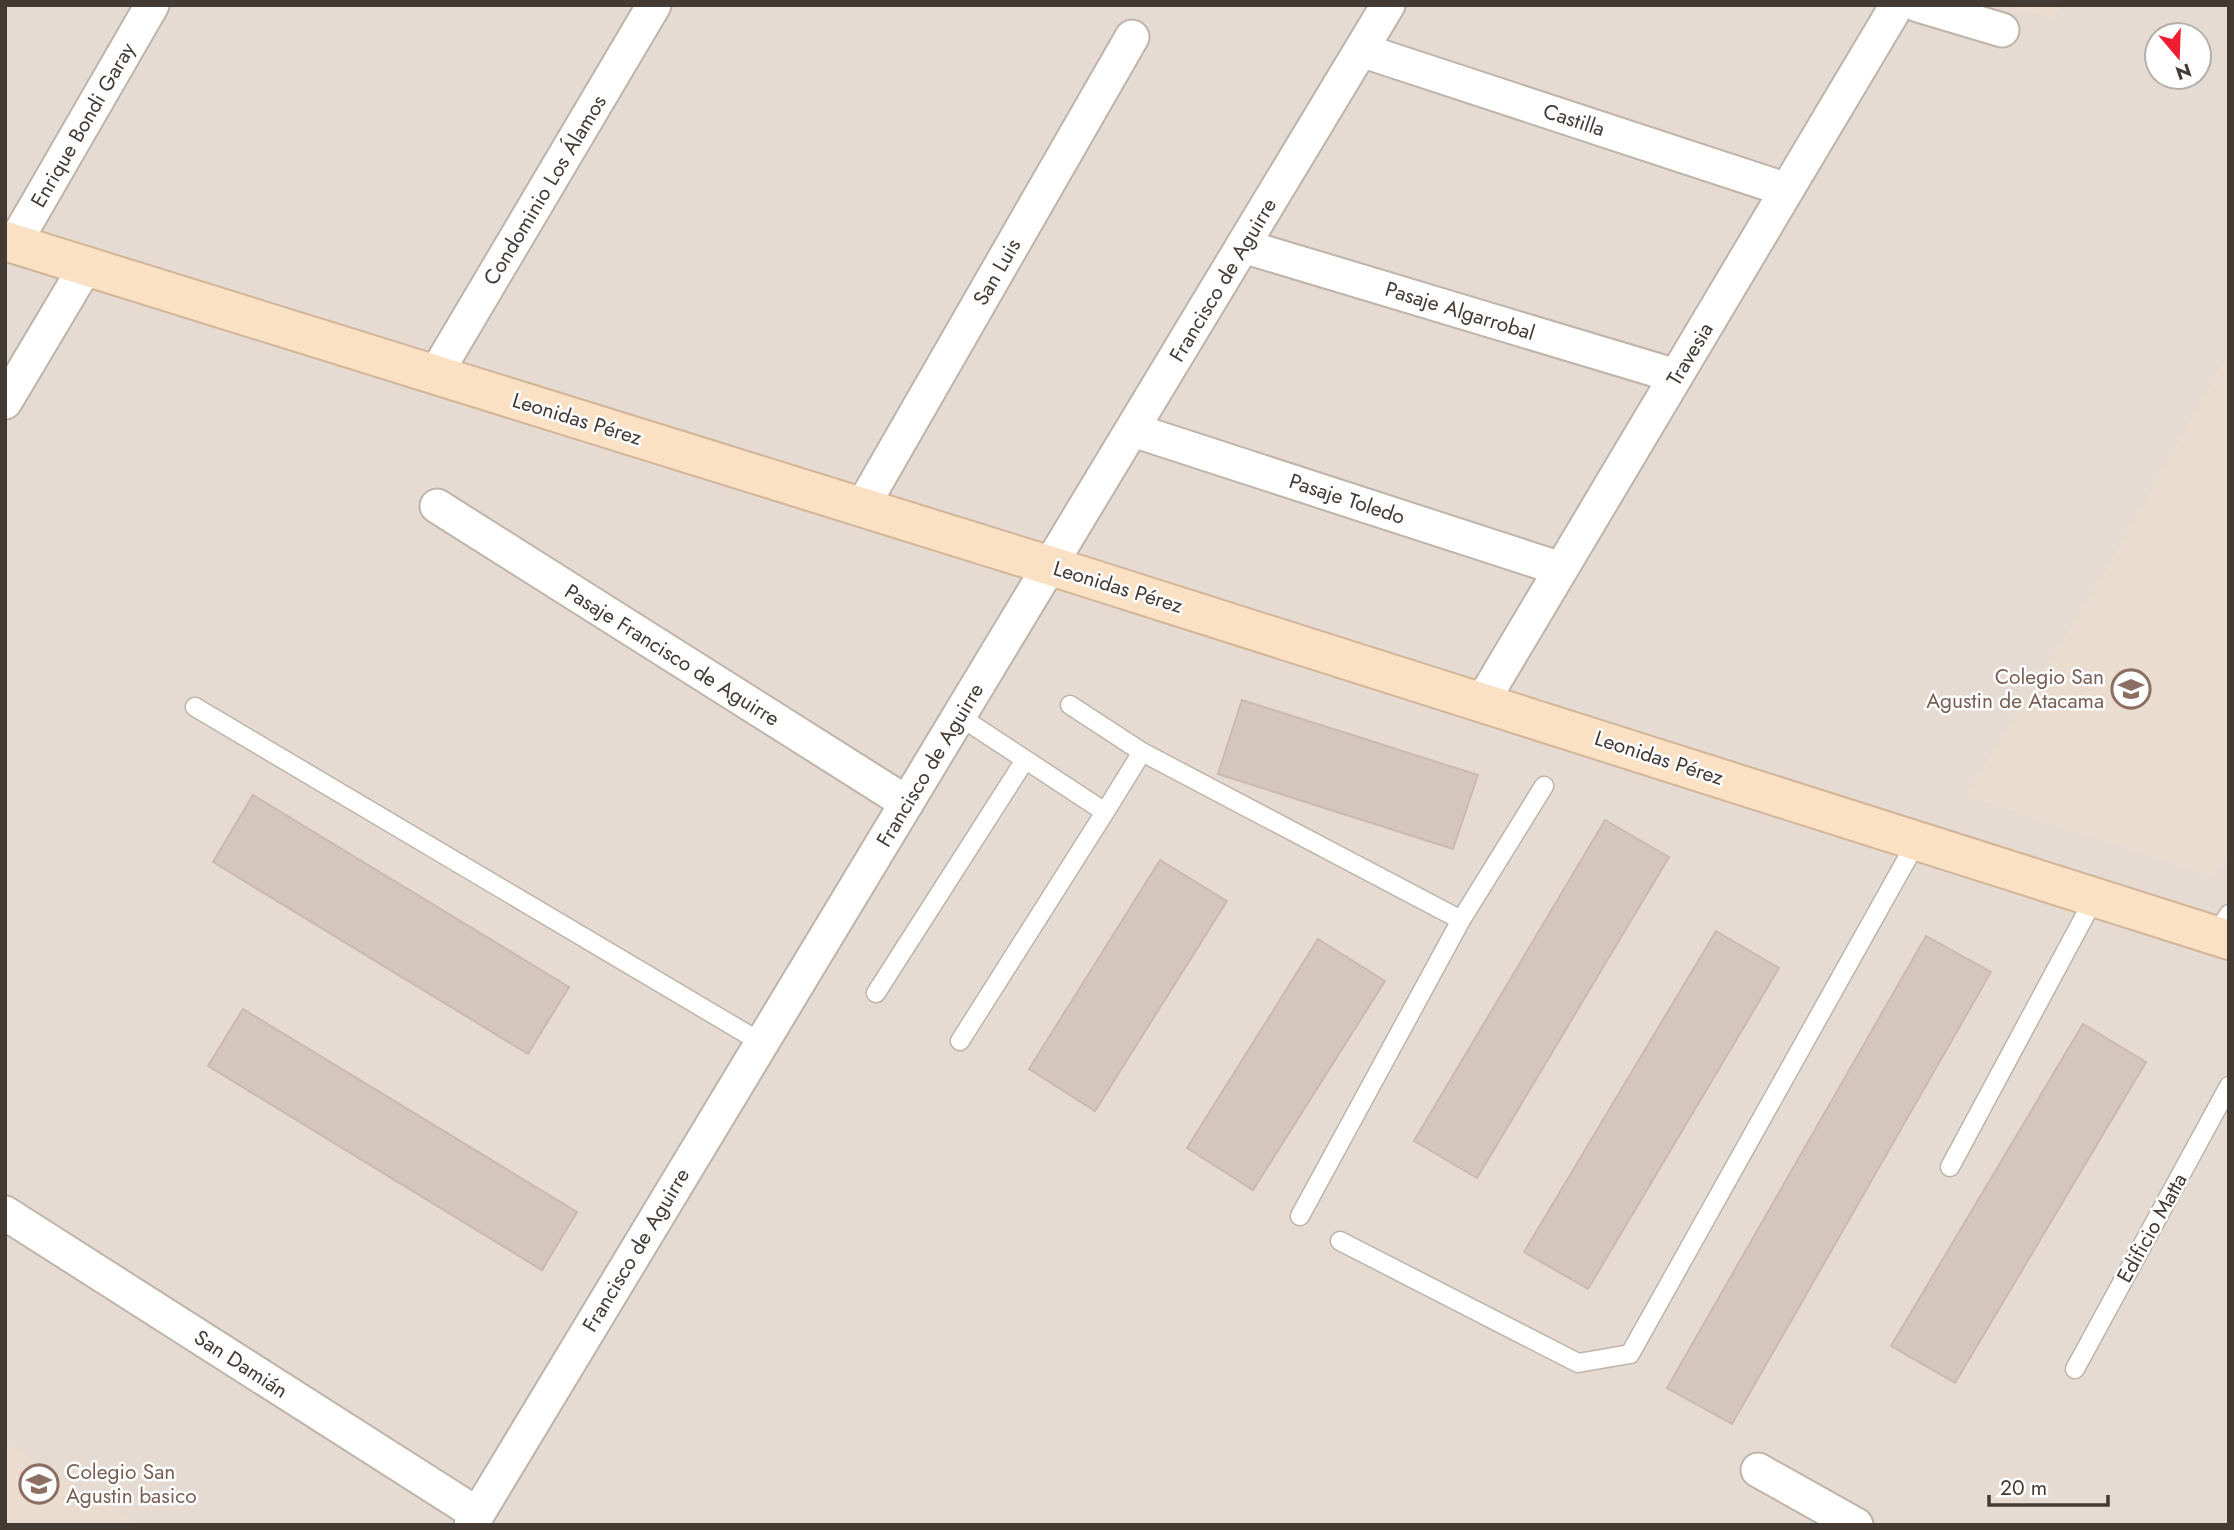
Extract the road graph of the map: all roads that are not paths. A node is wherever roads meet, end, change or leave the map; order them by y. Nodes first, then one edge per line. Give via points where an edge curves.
1 (152, 5) edge
2 (654, 5) edge
3 (1388, 5) edge
4 (1897, 5) edge
5 (1918, 5) edge
6 (2002, 30) dead end
7 (1132, 37) dead end
8 (1361, 50) junction
9 (1787, 190) junction
10 (10, 243) edge
11 (1243, 246) junction
12 (86, 266) junction
13 (435, 375) junction
14 (1676, 376) junction
15 (5, 402) edge
16 (1133, 430) junction
17 (437, 506) dead end
18 (862, 507) junction
19 (1051, 566) junction
20 (1561, 569) junction
21 (1482, 702) junction
22 (1070, 705) dead end
23 (195, 707) dead end
24 (959, 716) junction
25 (1142, 752) junction
26 (1025, 760) junction
27 (1544, 786) dead end
28 (906, 803) junction
29 (1105, 812) junction
30 (1917, 841) junction
31 (2095, 897) junction
32 (1461, 920) junction
33 (2224, 930) edge
34 (876, 993) dead end
35 (960, 1041) dead end
36 (762, 1043) junction
37 (2229, 1086) edge
38 (1950, 1167) dead end
39 (5, 1213) edge
40 (1300, 1216) dead end
41 (1340, 1241) dead end
42 (2075, 1369) dead end
43 (1758, 1470) dead end
44 (474, 1519) edge
45 (1856, 1525) edge

1 - 10 street, Enrique Bondi Garay
2 - 13 street, Condominio Los Álamos
3 - 8 street, Francisco de Aguirre
4 - 9 street, Travesia
5 - 6 street
7 - 18 street, San Luis
8 - 9 street, Castilla
8 - 11 street, Francisco de Aguirre
9 - 14 street, Travesia
10 - 12 street, Leonidas Pérez
11 - 14 street, Pasaje Algarrobal
11 - 16 street, Francisco de Aguirre
12 - 13 street, Leonidas Pérez
12 - 15 street
13 - 18 street, Leonidas Pérez
14 - 20 street, Travesia
16 - 19 street, Francisco de Aguirre
16 - 20 street, Pasaje Toledo
17 - 28 street, Pasaje Francisco de Aguirre
18 - 19 street, Leonidas Pérez
19 - 21 street, Leonidas Pérez
19 - 24 street, Francisco de Aguirre
20 - 21 street, Travesia
21 - 30 street, Leonidas Pérez
22 - 25 lane
23 - 36 lane
24 - 26 lane
24 - 28 street, Francisco de Aguirre
25 - 29 lane
25 - 32 lane
26 - 29 lane
26 - 34 lane
27 - 32 lane
28 - 36 street, Francisco de Aguirre
29 - 35 lane
30 - 31 street, Leonidas Pérez
30 - 41 lane via 1630,1353 1578,1363
31 - 33 street, Leonidas Pérez
31 - 38 lane
32 - 40 lane
36 - 44 street, Francisco de Aguirre
37 - 42 lane, Edificio Matta
39 - 44 street, San Damián
43 - 45 street

